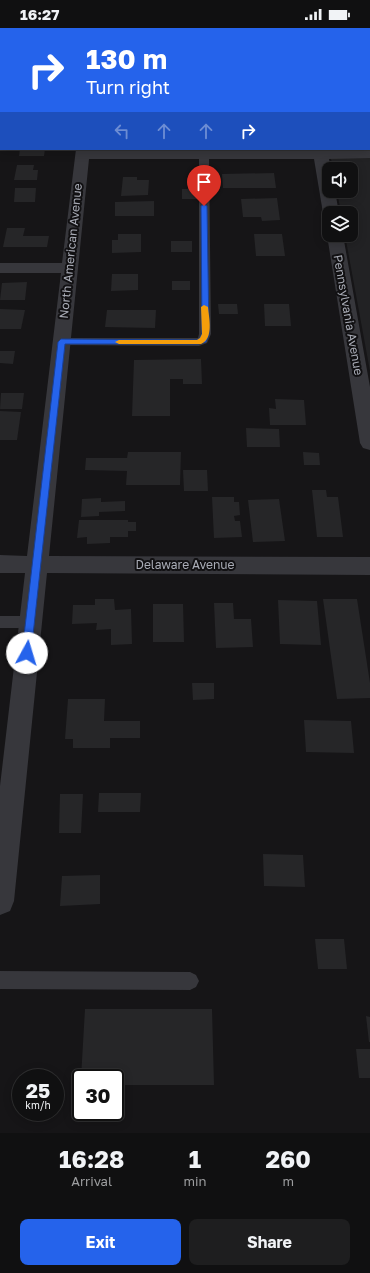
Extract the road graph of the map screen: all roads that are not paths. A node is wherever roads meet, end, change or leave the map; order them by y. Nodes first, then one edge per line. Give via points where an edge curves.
1 (82, 152) edge
2 (321, 152) edge
3 (370, 154) edge
4 (204, 155) junction
5 (330, 206) edge
6 (336, 242) edge
7 (0, 268) edge
8 (69, 268) junction
9 (61, 342) junction
10 (370, 443) edge
11 (0, 564) edge
12 (37, 564) junction
13 (370, 566) edge
14 (0, 622) edge
15 (30, 622) junction
16 (0, 902) edge
17 (0, 980) edge
18 (190, 981) dead end

1 - 4 street
1 - 8 street, North American Avenue
2 - 3 street
2 - 4 street
2 - 5 street
4 - 9 lane via 206,334 203,340
6 - 10 street, Pennsylvania Avenue
7 - 8 street
8 - 9 street, North American Avenue
9 - 12 street, North American Avenue
11 - 12 street, Delaware Avenue
12 - 13 street, Delaware Avenue
12 - 15 street, North American Avenue
14 - 15 lane
15 - 16 street, North American Avenue
17 - 18 lane

